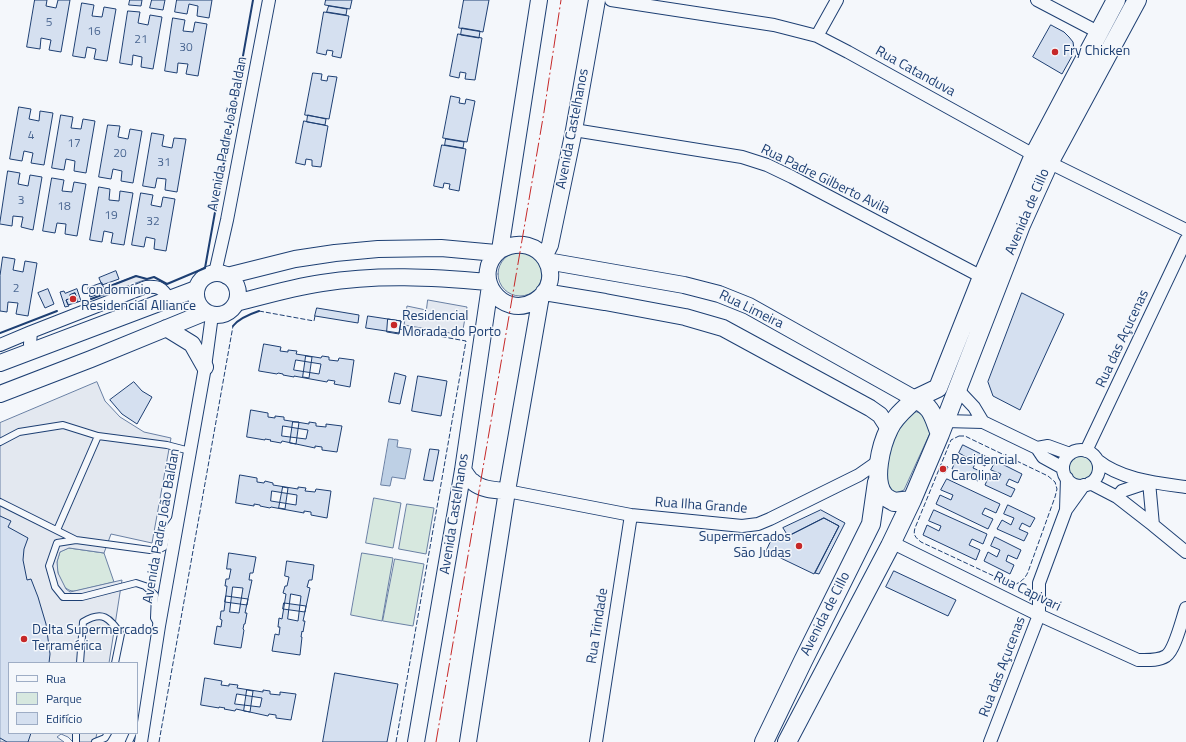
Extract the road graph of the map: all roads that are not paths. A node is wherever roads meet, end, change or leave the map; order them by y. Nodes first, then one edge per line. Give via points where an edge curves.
1 (269, 0) edge
2 (539, 0) edge
3 (597, 0) edge
4 (611, 0) edge
5 (837, 0) edge
6 (1037, 0) edge
7 (1116, 0) edge
8 (1137, 0) edge
9 (1098, 32) junction
10 (817, 36) junction
11 (574, 130) junction
12 (1041, 159) junction
13 (1186, 230) edge
14 (1186, 240) edge
15 (498, 251) junction
16 (545, 259) junction
17 (221, 274) junction
18 (982, 277) junction
19 (489, 284) junction
20 (196, 289) junction
21 (543, 294) junction
22 (169, 299) junction
23 (236, 303) junction
24 (209, 313) junction
25 (166, 328) junction
26 (31, 332) junction
27 (0, 345) edge
28 (32, 351) junction
29 (0, 363) edge
30 (205, 367) junction
31 (958, 390) junction
32 (0, 394) edge
33 (915, 399) junction
34 (983, 422) junction
35 (943, 427) junction
36 (889, 429) junction
37 (98, 436) junction
38 (0, 442) edge
39 (1037, 448) junction
40 (190, 451) junction
41 (1086, 451) junction
42 (1070, 454) junction
43 (1097, 460) junction
44 (879, 461) junction
45 (462, 470) junction
46 (1065, 473) junction
47 (877, 482) junction
48 (1149, 482) junction
49 (1087, 484) junction
50 (1186, 487) edge
51 (507, 491) junction
52 (1116, 497) junction
53 (912, 500) junction
54 (0, 502) edge
55 (1066, 510) junction
56 (180, 513) junction
57 (631, 515) junction
58 (1154, 525) junction
59 (57, 530) junction
60 (76, 540) junction
61 (892, 542) junction
62 (1186, 552) edge
63 (1186, 608) edge
64 (1040, 615) junction
65 (159, 626) junction
66 (80, 662) edge
67 (115, 662) edge
68 (141, 722) edge
69 (107, 734) edge
70 (792, 740) edge
71 (76, 742) edge
72 (79, 742) edge
73 (95, 742) edge
74 (141, 742) edge
75 (416, 742) edge
76 (468, 742) edge
77 (596, 742) edge
78 (764, 742) edge
79 (990, 742) edge

1 - 17 street, Avenida Padre João Baldan via 227,220
2 - 15 street, Avenida Castelhanos
3 - 11 street, Avenida Castelhanos
4 - 10 street, Rua Catanduva via 774,25
5 - 10 street
6 - 9 street
7 - 9 main road, Avenida de Cillo
8 - 12 main road, Avenida de Cillo
9 - 12 main road, Avenida de Cillo
10 - 12 street, Rua Catanduva
11 - 16 street, Avenida Castelhanos
11 - 18 street, Rua Padre Gilberto Avila via 742,157 767,165
12 - 13 street, Rua Catanduva
12 - 18 main road, Avenida de Cillo
12 - 31 main road, Avenida de Cillo via 1012,247
14 - 41 street, Rua das Açucenas
15 - 16 street via 508,245 527,245
15 - 17 street via 378,248 295,259
15 - 19 street, Avenida Castelhanos via 489,266
16 - 21 street via 550,279
16 - 33 street, Rua Limeira via 719,294 749,306
17 - 20 street via 206,275
17 - 23 street via 231,279 237,287
18 - 33 main road, Avenida de Cillo via 938,388
19 - 21 street via 500,300 518,306 534,302
19 - 23 street via 440,278 369,278 321,283
19 - 45 street, Avenida Castelhanos
20 - 22 street
20 - 24 street via 196,300 202,309
21 - 36 street, Rua Limeira via 605,302 685,317 723,328 870,408 880,415
21 - 51 street
22 - 26 street via 165,292 156,286 146,287
22 - 28 street
23 - 24 street via 229,311 218,315
24 - 25 street
24 - 30 street, Avenida Padre João Baldan
25 - 30 street via 192,344
25 - 32 street
26 - 27 street
26 - 28 street
28 - 29 street
30 - 40 street, Avenida Padre João Baldan
31 - 34 street via 974,407
31 - 35 main road, Avenida de Cillo
33 - 35 main road via 928,406
33 - 36 main road, Avenida de Cillo via 900,413
34 - 35 street
34 - 39 street
35 - 53 main road, Avenida de Cillo
36 - 44 main road, Avenida de Cillo
37 - 38 lane via 63,425 19,432
37 - 40 lane via 167,445
37 - 59 lane
39 - 42 street via 1048,446
39 - 46 street via 1043,457
40 - 56 street, Avenida Padre João Baldan
41 - 42 street via 1075,451
41 - 43 street
42 - 46 street via 1064,463
43 - 48 street via 1108,468
43 - 49 street via 1097,475
44 - 47 main road, Avenida de Cillo
44 - 57 street, Rua Ilha Grande via 859,475 758,524 742,526
45 - 51 street via 471,482
45 - 75 street, Avenida Castelhanos
46 - 49 street via 1076,485
46 - 55 street, Rua das Açucenas
47 - 53 main road via 884,496 894,502
47 - 78 main road, Avenida de Cillo via 871,524
48 - 50 street
48 - 52 street via 1122,491
48 - 58 street
49 - 52 street
49 - 55 street, Rua das Açucenas
51 - 57 street, Rua Ilha Grande
51 - 76 street
52 - 58 street
53 - 61 main road, Avenida de Cillo
54 - 59 lane
55 - 64 street, Rua das Açucenas via 1039,583
56 - 60 lane via 168,529 164,547 158,550
56 - 65 street, Avenida Padre João Baldan
57 - 77 street, Rua Trindade
58 - 62 street
59 - 60 lane
60 - 65 lane via 58,543 49,566 54,587 63,597 82,597 136,583 155,594 154,618
61 - 64 street, Rua Capivari
61 - 70 main road, Avenida de Cillo
63 - 64 street, Rua Capivari via 1174,644 1166,656 1152,660 1138,660
64 - 79 street, Rua das Açucenas
65 - 68 street, Avenida Padre João Baldan
66 - 67 lane via 83,622 92,617 102,617 109,619 120,634
68 - 74 street, Avenida Padre João Baldan
69 - 73 lane via 105,738
71 - 72 lane

